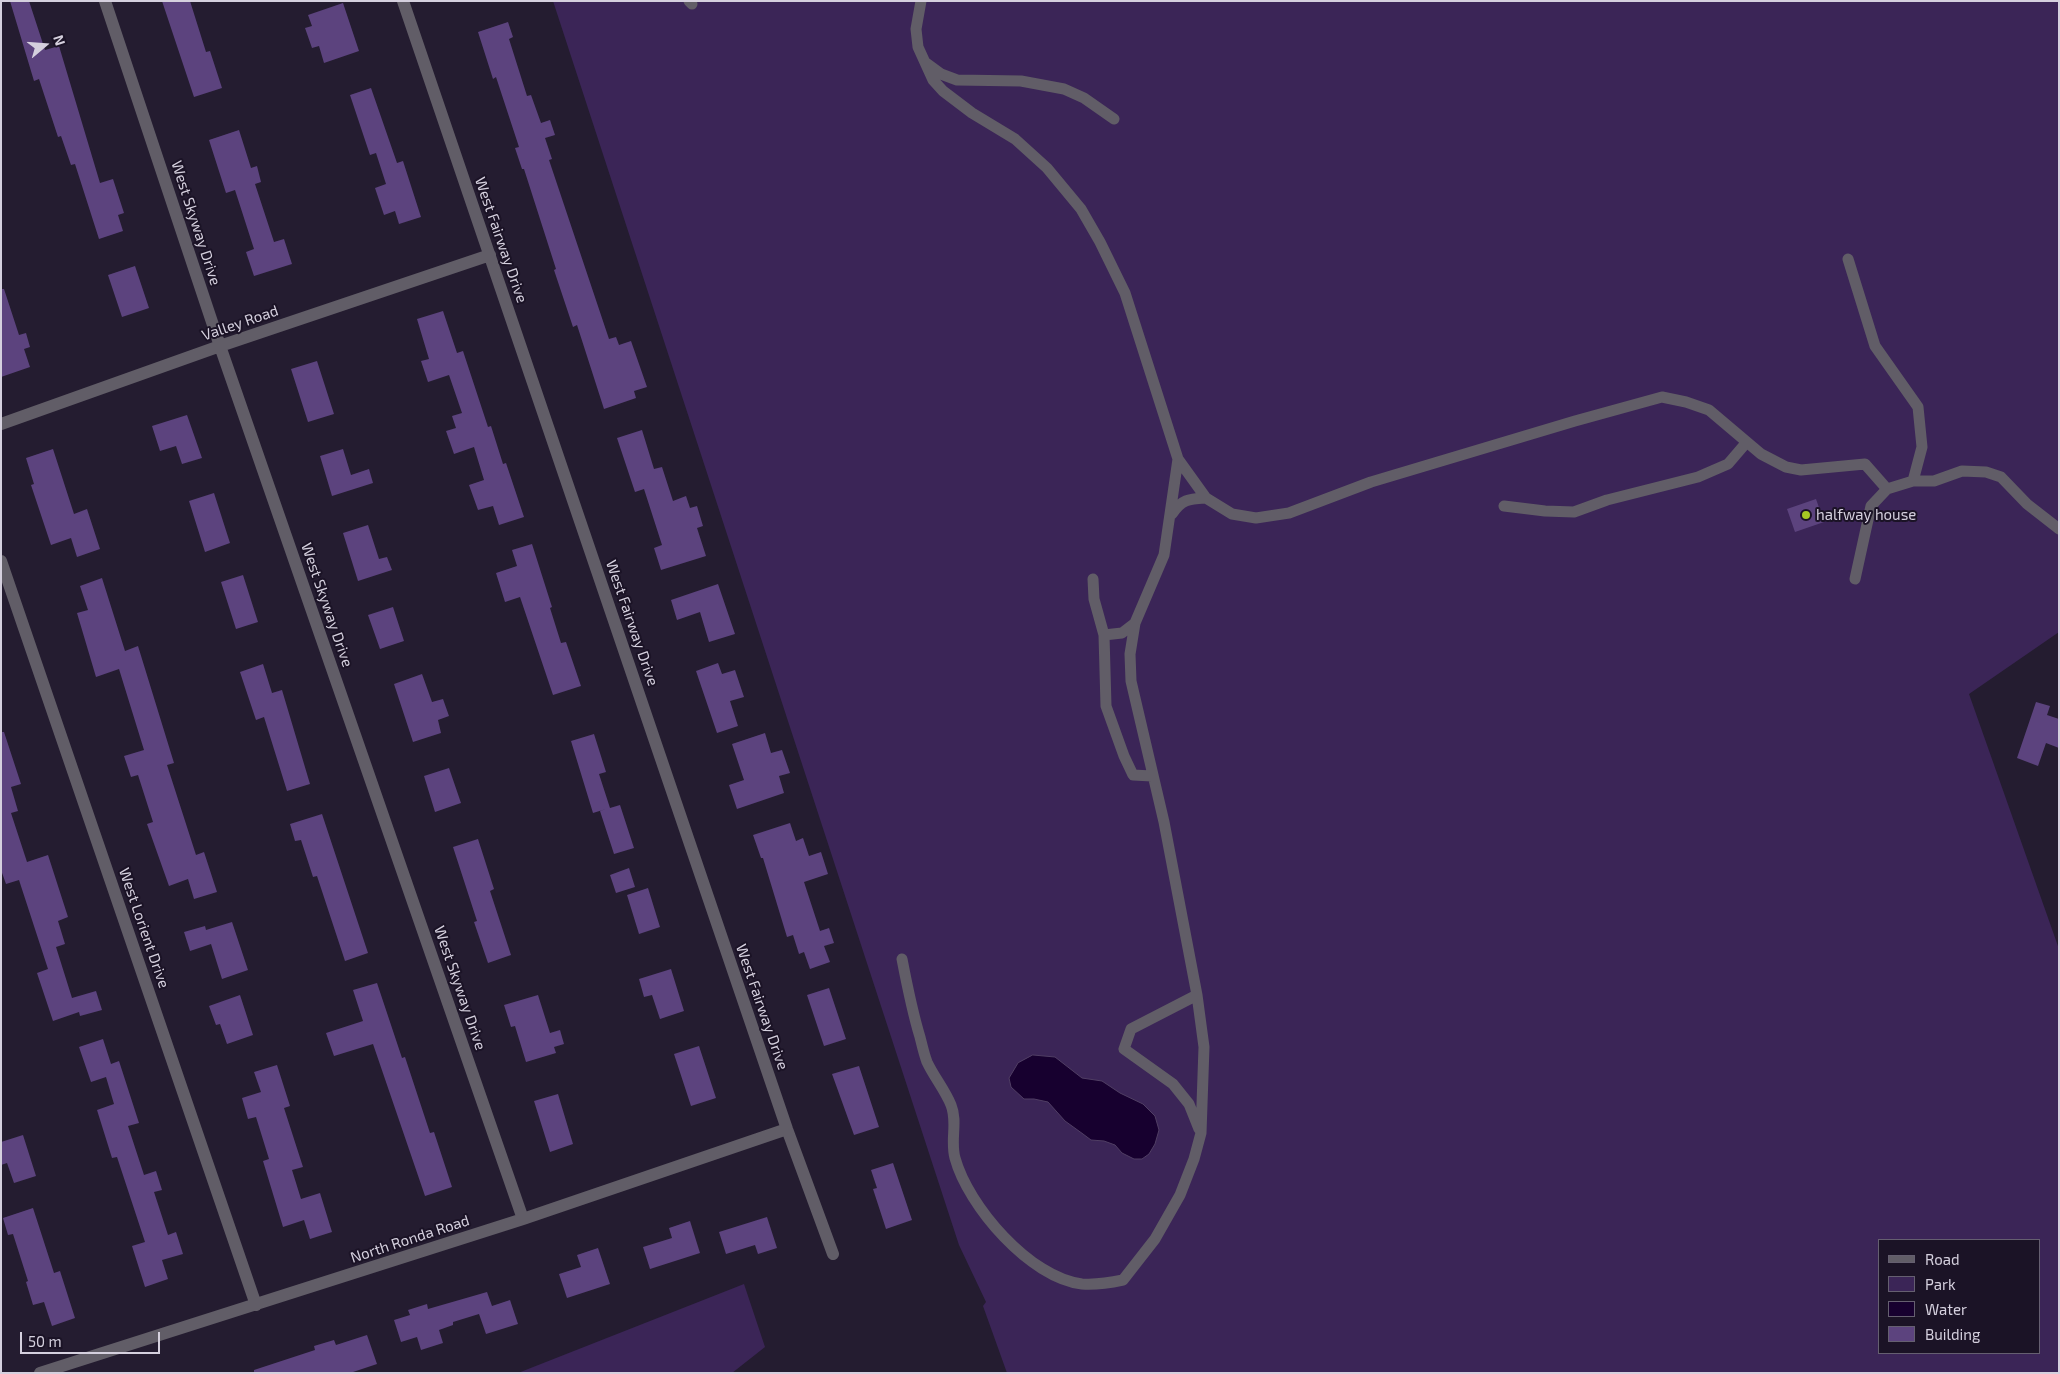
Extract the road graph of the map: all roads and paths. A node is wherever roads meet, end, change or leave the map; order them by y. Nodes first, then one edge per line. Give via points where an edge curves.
1 (106, 1) edge
2 (403, 1) edge
3 (921, 1) edge
4 (925, 62) junction
5 (1114, 119) dead end
6 (490, 255) junction
7 (1848, 259) dead end
8 (220, 346) junction
9 (1, 424) edge
10 (1746, 443) junction
11 (1178, 459) junction
12 (1913, 481) junction
13 (1887, 490) junction
14 (1206, 498) junction
15 (1504, 506) dead end
16 (1171, 516) junction
17 (2059, 529) edge
18 (1, 561) edge
19 (1093, 579) dead end
20 (1855, 579) dead end
21 (1135, 622) junction
22 (1104, 635) junction
23 (1152, 776) junction
24 (902, 959) dead end
25 (1197, 995) junction
26 (787, 1129) junction
27 (1201, 1133) junction
28 (523, 1219) junction
29 (834, 1254) dead end
30 (256, 1306) junction
31 (40, 1373) edge

1 - 8 street, West Skyway Drive
2 - 6 street, West Fairway Drive
3 - 4 lane via 916,29 918,47
4 - 5 lane via 941,74 957,80 1021,81 1064,89 1084,98
4 - 11 lane via 933,80 943,91 1015,139 1047,168 1081,209 1124,292
6 - 8 street, Valley Road
6 - 26 street, West Fairway Drive
7 - 12 lane via 1875,346 1918,407 1922,447
8 - 9 street, Valley Road
8 - 28 street, West Skyway Drive
10 - 13 lane via 1786,467 1801,470 1865,464
10 - 14 lane via 1709,410 1662,398 1371,482 1289,513 1256,518 1232,514
10 - 15 lane via 1728,464 1698,477 1607,500 1574,512
11 - 14 lane
11 - 16 lane
12 - 13 lane
12 - 17 lane via 1934,481 1962,471 1986,472 2001,477 2027,504
13 - 20 lane via 1871,506
14 - 16 lane via 1188,499
16 - 21 lane via 1164,555
18 - 30 street, West Lorient Drive
19 - 22 lane via 1094,599
21 - 22 lane via 1122,633
21 - 23 lane via 1130,654 1131,681
22 - 23 lane via 1106,706 1133,775
23 - 25 lane
24 - 27 lane via 926,1061 955,1117 955,1158 964,1180 985,1215 1014,1249 1039,1267 1058,1278 1080,1284 1123,1280 1155,1239 1180,1195
25 - 27 lane via 1204,1047
25 - 27 lane via 1130,1029 1124,1049 1173,1084 1189,1104
26 - 28 street, North Ronda Road
26 - 29 street, West Fairway Drive
28 - 30 street, North Ronda Road
30 - 31 street, North Ronda Road

